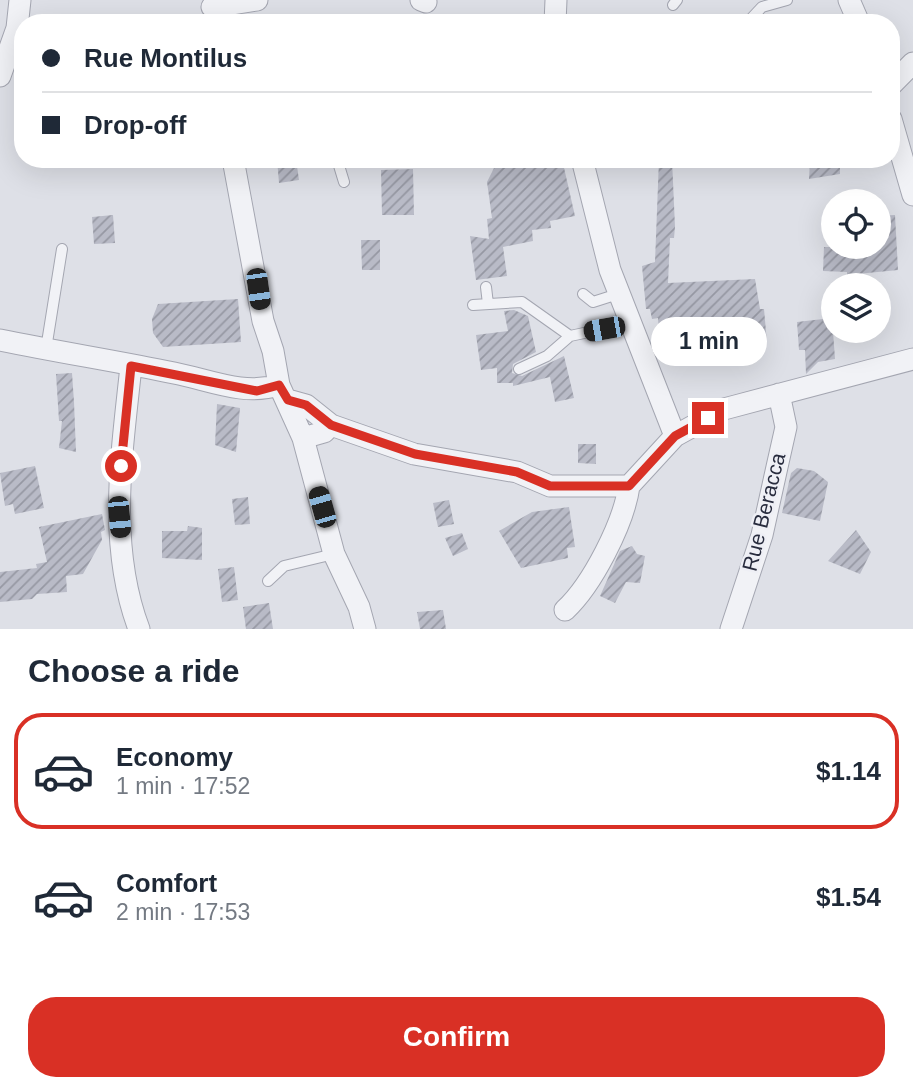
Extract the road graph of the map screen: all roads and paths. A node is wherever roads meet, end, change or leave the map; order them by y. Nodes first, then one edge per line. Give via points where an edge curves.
1 (257, 0) edge
2 (788, 0) edge
3 (213, 10) edge
4 (755, 14) edge
5 (14, 34) edge
6 (913, 63) edge
7 (0, 76) edge
8 (900, 76) edge
9 (900, 147) edge
10 (235, 168) edge
11 (340, 168) edge
12 (584, 168) edge
13 (344, 182) dead end
14 (911, 182) edge
15 (62, 248) dead end
16 (486, 287) dead end
17 (583, 294) dead end
18 (618, 294) junction
19 (488, 304) junction
20 (473, 305) dead end
21 (631, 323) junction
22 (570, 336) junction
23 (0, 340) edge
24 (46, 349) junction
25 (913, 359) edge
26 (131, 366) junction
27 (519, 369) dead end
28 (284, 392) junction
29 (779, 394) junction
30 (331, 425) junction
31 (675, 436) junction
32 (303, 438) junction
33 (629, 486) junction
34 (334, 554) junction
35 (268, 581) dead end
36 (565, 610) dead end
37 (139, 629) edge
38 (365, 629) edge
39 (731, 629) edge

1 - 3 street
2 - 4 lane via 762,7
5 - 7 street
6 - 8 street
9 - 14 street
10 - 28 street via 263,321
11 - 13 lane
12 - 18 street
15 - 24 lane
16 - 19 lane
17 - 18 lane via 593,302
18 - 21 street
19 - 20 lane
19 - 22 lane via 522,302
21 - 22 lane
21 - 31 street
22 - 27 lane via 547,356
23 - 24 street
24 - 26 street
25 - 29 street
26 - 28 street via 257,391
26 - 37 street via 119,517 127,588
28 - 30 street
28 - 32 street
29 - 31 street via 724,409
29 - 39 street, Rue Beracca via 786,427 778,467 762,535
30 - 32 street
30 - 33 street via 415,454 517,472 550,486
31 - 33 street
32 - 34 street
33 - 36 street via 608,545 579,596
34 - 35 lane via 284,566
34 - 38 street

